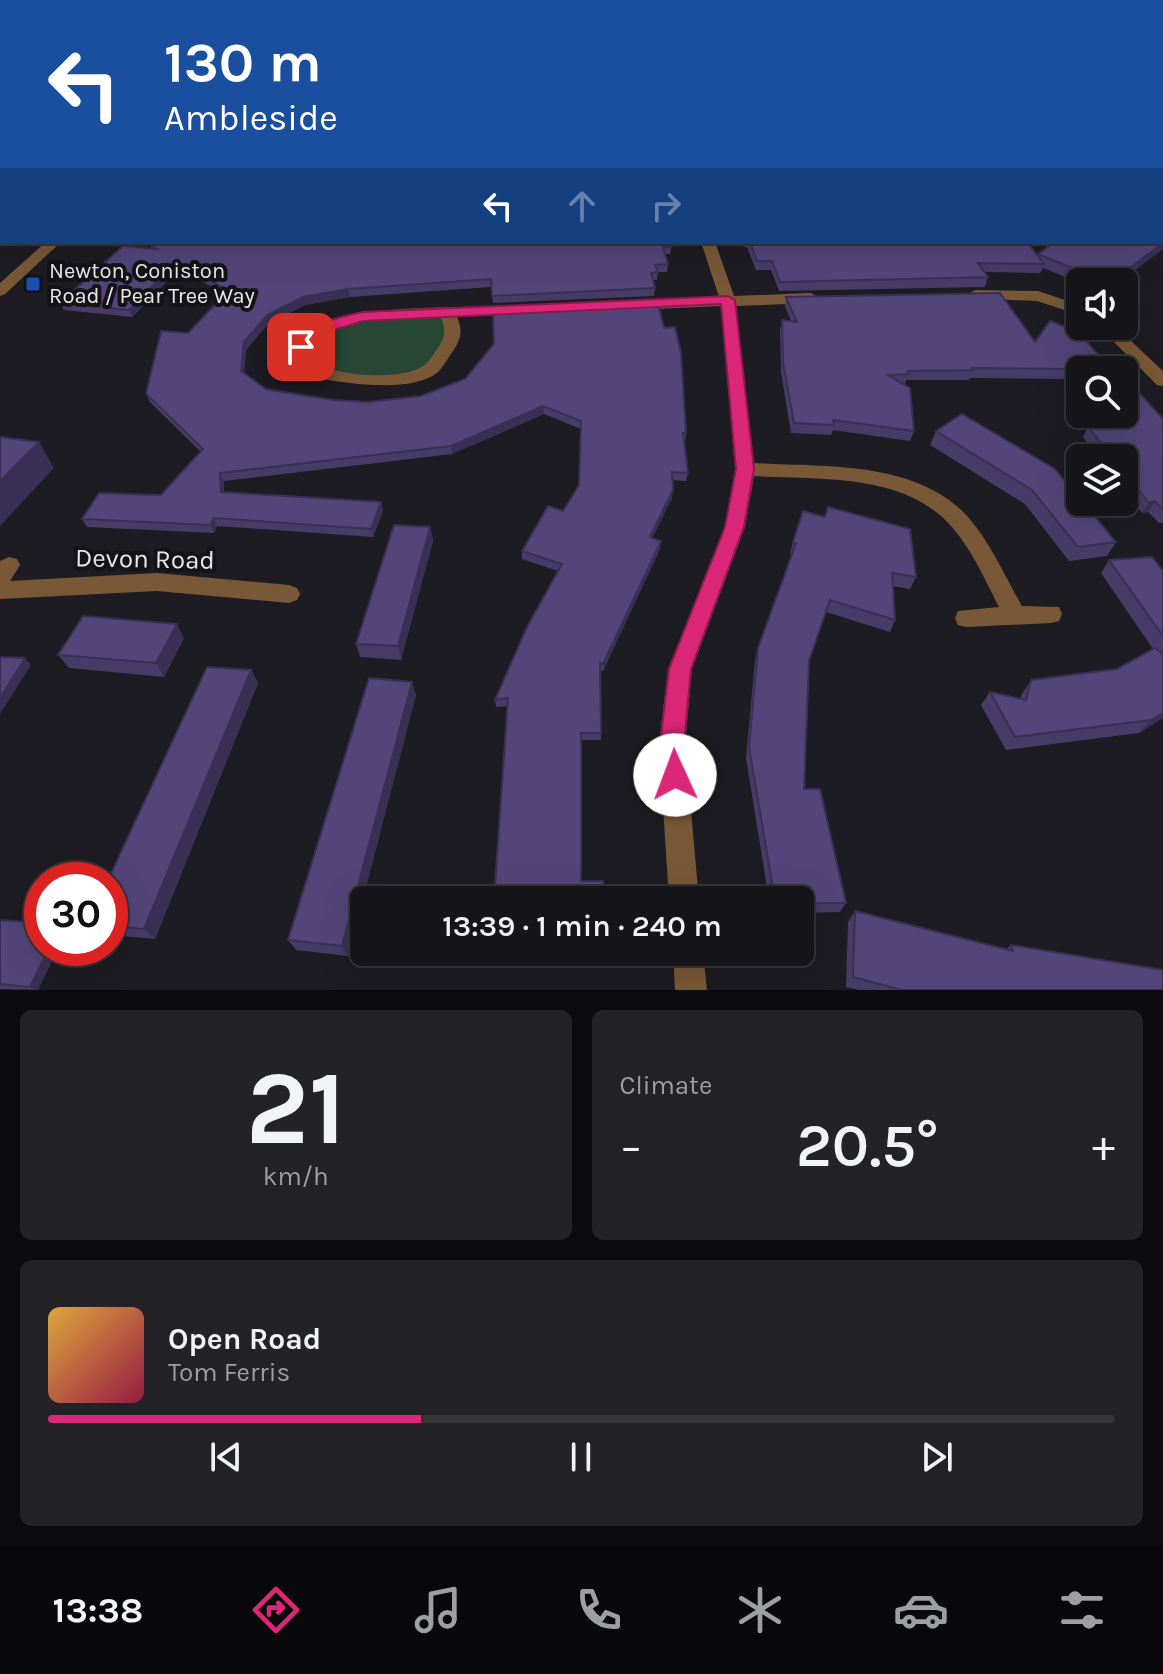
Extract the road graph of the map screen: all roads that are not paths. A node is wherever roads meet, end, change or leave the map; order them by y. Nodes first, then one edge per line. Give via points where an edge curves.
1 (52, 244) edge
2 (709, 244) edge
3 (0, 291) edge
4 (964, 295) edge
5 (822, 298) edge
6 (728, 300) junction
7 (619, 305) edge
8 (1066, 305) edge
9 (541, 310) edge
10 (448, 315) junction
11 (1121, 340) edge
12 (1163, 381) edge
13 (745, 469) junction
14 (0, 590) edge
15 (289, 594) dead end
16 (1051, 614) dead end
17 (1016, 616) junction
18 (966, 618) dead end
19 (683, 886) edge
20 (689, 966) edge
21 (691, 990) edge

1 - 3 street
2 - 6 street
4 - 8 street via 1038,296
5 - 6 street
6 - 7 street
6 - 13 street
9 - 10 street
10 - 10 street via 335,322 313,332 301,347 300,360 315,373 361,380 412,377 431,369 452,341
11 - 12 street
13 - 17 street via 886,480 927,494 959,520
13 - 19 street via 735,527 680,669 672,744
14 - 15 street, Devon Road via 157,582
16 - 17 street
17 - 18 street
20 - 21 street

